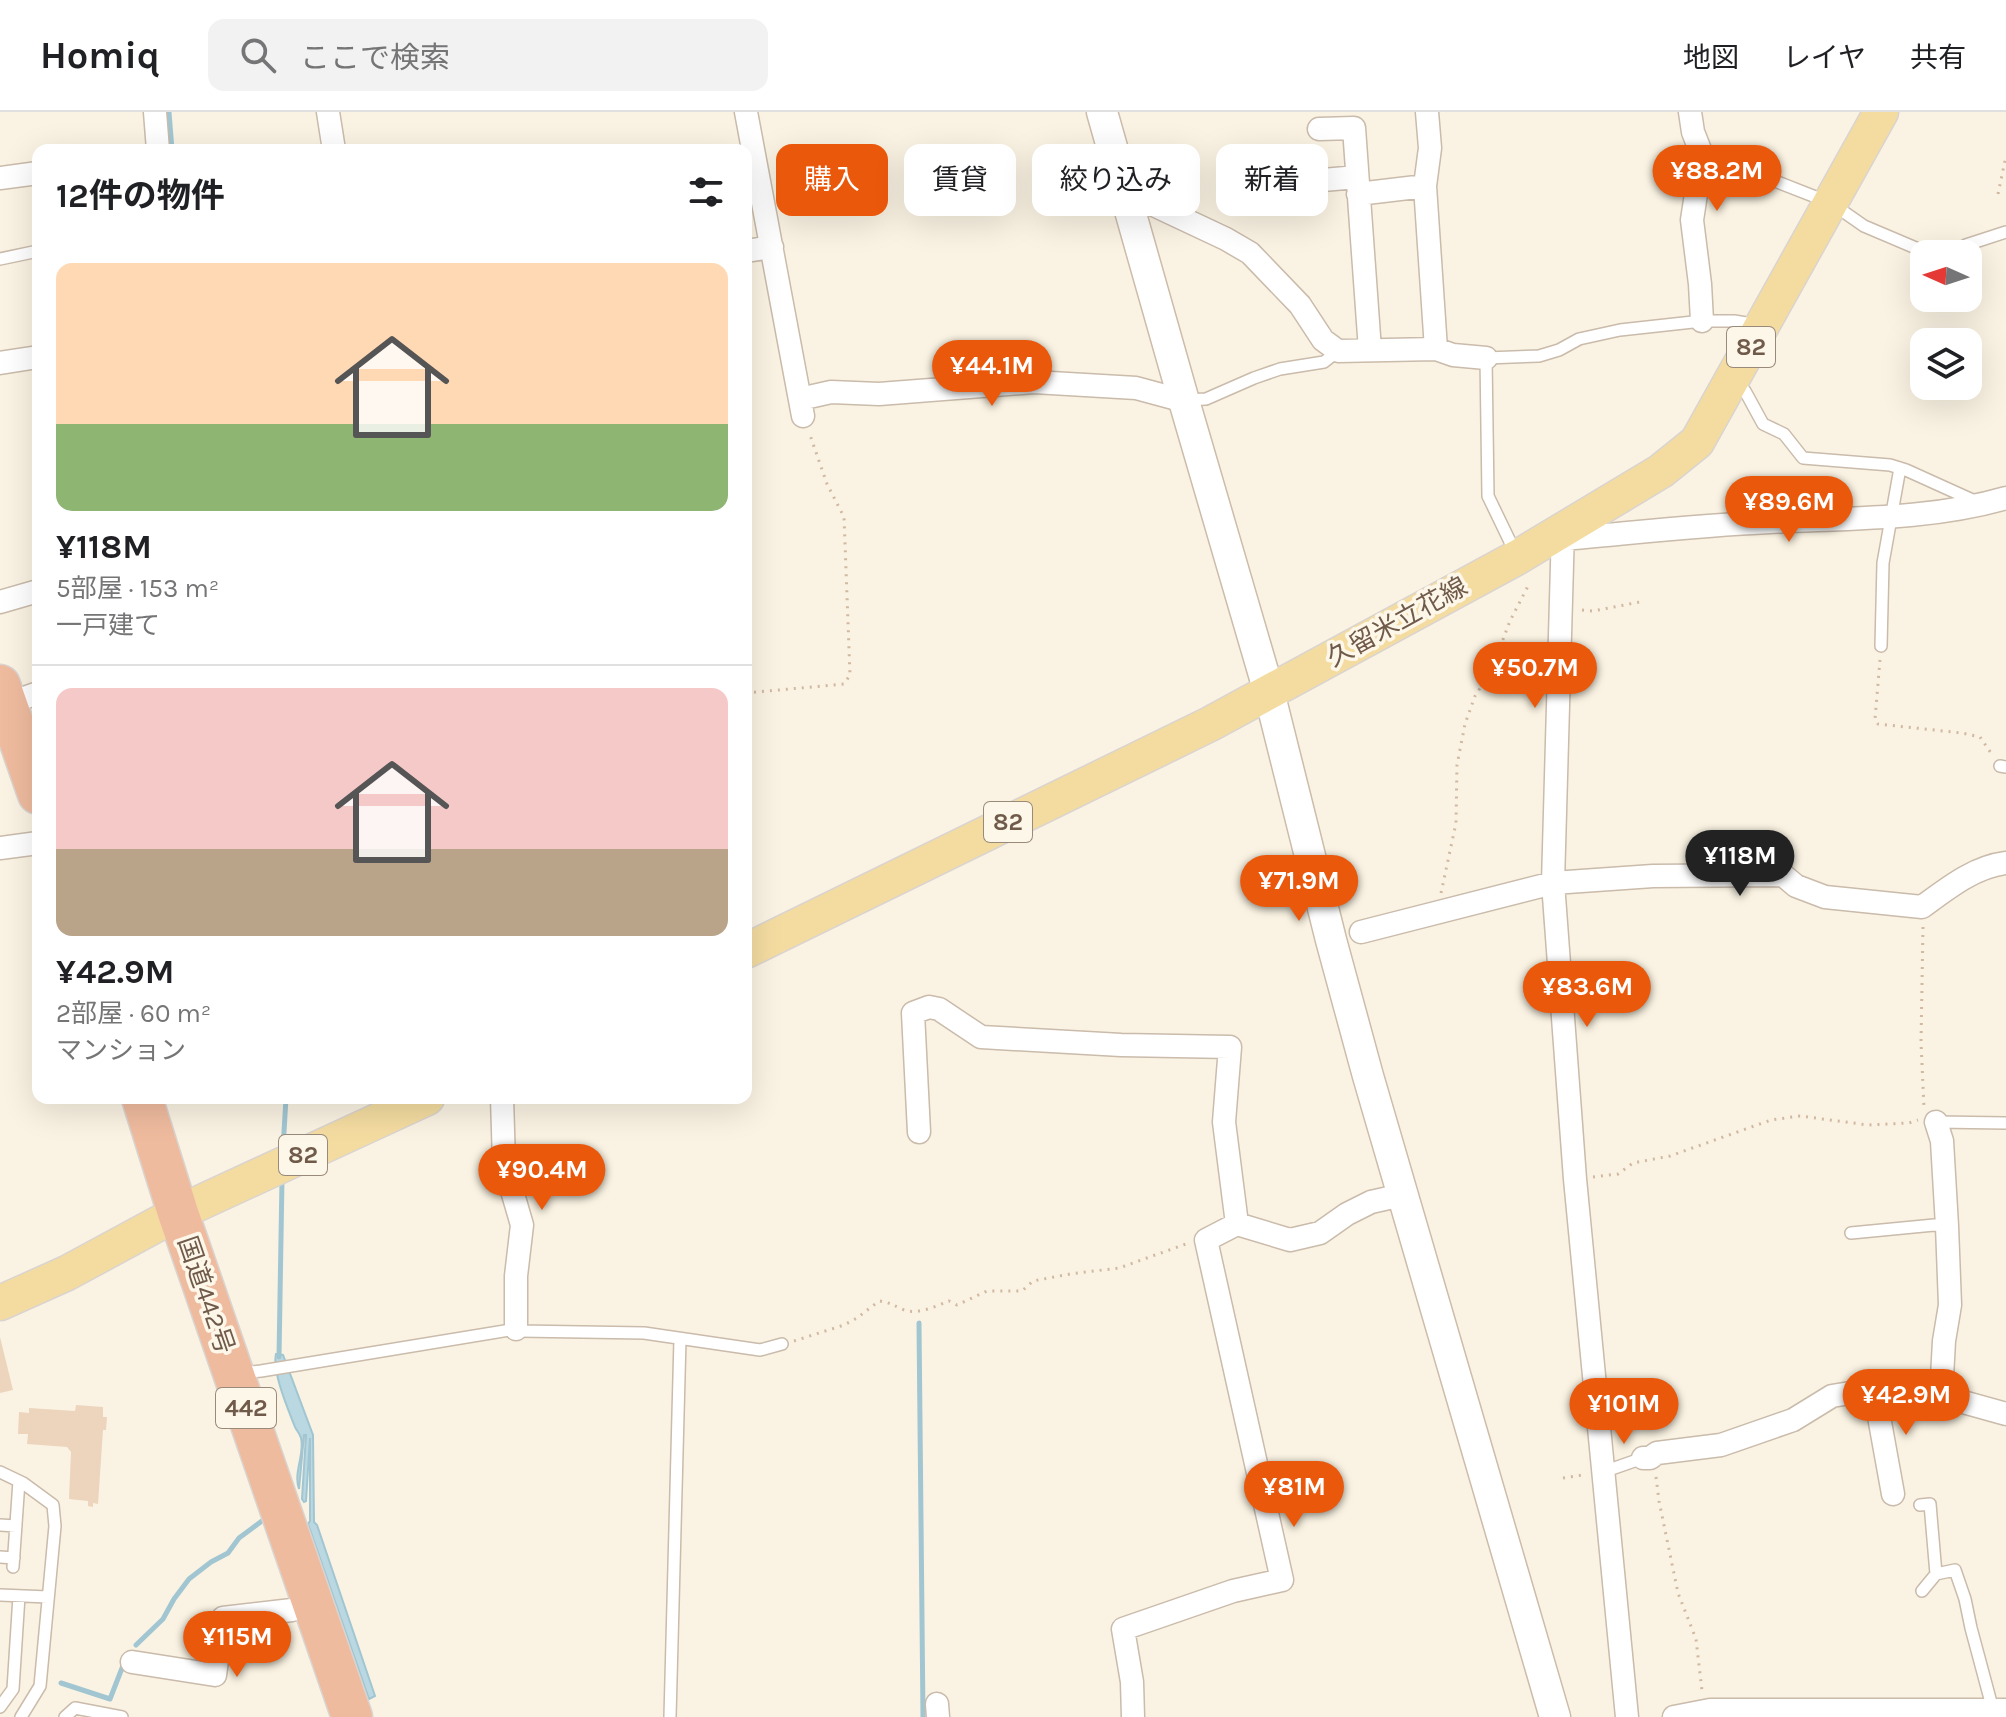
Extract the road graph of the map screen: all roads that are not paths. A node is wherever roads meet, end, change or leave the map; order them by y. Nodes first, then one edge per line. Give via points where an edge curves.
1 (155, 112) edge
2 (328, 112) edge
3 (746, 112) edge
4 (1102, 112) edge
5 (1427, 112) edge
6 (1690, 112) edge
7 (1881, 112) edge
8 (1319, 129) dead end
9 (158, 144) edge
10 (333, 144) edge
11 (1111, 144) edge
12 (1702, 155) junction
13 (32, 174) edge
14 (0, 178) edge
15 (1328, 181) edge
16 (1358, 185) junction
17 (1425, 186) junction
18 (1831, 203) junction
19 (1131, 216) edge
20 (1177, 216) edge
21 (2006, 232) edge
22 (1981, 240) edge
23 (1910, 246) edge
24 (772, 247) junction
25 (752, 250) edge
26 (32, 252) edge
27 (0, 259) edge
28 (1702, 321) junction
29 (1763, 325) junction
30 (1436, 349) junction
31 (1370, 350) junction
32 (1338, 351) junction
33 (32, 358) edge
34 (1486, 358) junction
35 (0, 363) edge
36 (1731, 382) junction
37 (1184, 401) junction
38 (1900, 468) junction
39 (2006, 498) edge
40 (1983, 504) junction
41 (1892, 516) junction
42 (1563, 534) junction
43 (1518, 557) junction
44 (32, 593) edge
45 (0, 602) edge
46 (1881, 646) road end
47 (1269, 692) junction
48 (15, 694) edge
49 (31, 753) edge
50 (32, 844) edge
51 (0, 848) edge
52 (2006, 863) edge
53 (1553, 883) junction
54 (1361, 932) dead end
55 (752, 947) edge
56 (144, 1104) edge
57 (414, 1104) edge
58 (502, 1104) edge
59 (1933, 1119) joint
60 (2006, 1123) edge
61 (919, 1132) dead end
62 (1402, 1195) junction
63 (178, 1213) junction
64 (1237, 1224) junction
65 (1947, 1226) junction
66 (1851, 1233) dead end
67 (0, 1303) edge
68 (516, 1329) junction
69 (680, 1339) junction
70 (782, 1344) road end
71 (234, 1373) junction
72 (1943, 1387) junction
73 (1874, 1389) junction
74 (2006, 1414) edge
75 (1648, 1457) joint
76 (0, 1472) edge
77 (1603, 1472) junction
78 (19, 1481) junction
79 (1893, 1494) dead end
80 (1920, 1505) dead end
81 (0, 1525) edge
82 (16, 1526) junction
83 (0, 1557) edge
84 (1936, 1574) junction
85 (1922, 1591) dead end
86 (0, 1595) edge
87 (19, 1596) junction
88 (48, 1597) junction
89 (313, 1603) junction
90 (132, 1662) dead end
91 (0, 1707) edge
92 (2000, 1710) edge
93 (1699, 1714) edge
94 (21, 1717) edge
95 (65, 1717) edge
96 (122, 1717) edge
97 (352, 1717) edge
98 (670, 1717) edge
99 (1133, 1717) edge
100 (1555, 1717) edge
101 (1627, 1717) edge
102 (1674, 1717) edge

1 - 9 street
2 - 10 street
3 - 24 street
4 - 11 street
5 - 17 street
6 - 12 street
7 - 18 main road, 久留米立花線 / 82
8 - 16 street via 1354,128
12 - 18 lane via 1744,163 1762,176
12 - 28 street via 1692,220
13 - 14 street
15 - 16 street
16 - 17 street
16 - 31 street
17 - 30 street
18 - 23 lane via 1864,226
18 - 29 main road, 久留米立花線 / 82
19 - 37 street
20 - 32 street via 1250,253
21 - 22 lane
24 - 25 street
24 - 37 street via 802,408 831,392 879,394 1034,382 1136,388
26 - 27 lane
28 - 29 lane
28 - 34 lane via 1604,333 1539,356
29 - 36 main road, 久留米立花線 / 82
30 - 31 street
30 - 34 street
31 - 32 street
32 - 37 lane via 1324,362 1280,369 1206,399
33 - 35 street
34 - 43 lane via 1488,496
36 - 38 lane via 1745,391 1763,424 1784,434 1803,458
36 - 42 main road, 久留米立花線 / 82 via 1697,442
37 - 47 street
38 - 40 lane
38 - 41 lane
39 - 40 street
40 - 41 street
41 - 42 street
41 - 46 lane via 1883,563
42 - 43 main road, 久留米立花線 / 82
42 - 53 street
43 - 47 main road, 久留米立花線 / 82
44 - 45 street
47 - 55 main road, 久留米立花線 / 82
47 - 62 street
48 - 49 highway
50 - 51 street
52 - 53 street via 1962,879 1922,907 1825,897 1783,875
53 - 54 street
53 - 77 street
56 - 63 highway, 国道442号 / 442
57 - 63 main road, 82
58 - 68 street via 504,1163 522,1225
59 - 60 lane
59 - 65 street via 1942,1141
61 - 64 street via 906,1007 939,1009 981,1037 1230,1047 1224,1122
62 - 64 street via 1371,1202 1320,1233 1290,1240
62 - 100 street
63 - 67 main road, 82
63 - 71 highway, 国道442号 / 442
64 - 99 street via 1206,1240 1282,1580 1123,1629
65 - 66 lane
65 - 72 street via 1950,1305
68 - 69 lane
68 - 71 lane
69 - 70 lane via 760,1350
69 - 98 lane
71 - 89 highway, 国道442号 / 442
72 - 73 street
72 - 74 street via 1945,1397
73 - 75 street via 1832,1396 1793,1420 1721,1445
73 - 79 street
75 - 77 lane
76 - 78 lane
77 - 101 street
78 - 82 lane
78 - 88 lane via 53,1505
80 - 84 lane via 1930,1504
81 - 82 lane
82 - 83 lane via 14,1562
84 - 85 lane
84 - 92 lane via 1955,1570
86 - 87 lane
87 - 88 lane
87 - 91 lane via 13,1689
88 - 94 lane via 40,1686
89 - 90 street via 223,1618 215,1675
89 - 97 highway, 国道442号 / 442
92 - 93 street
93 - 102 street
95 - 96 lane via 75,1708

